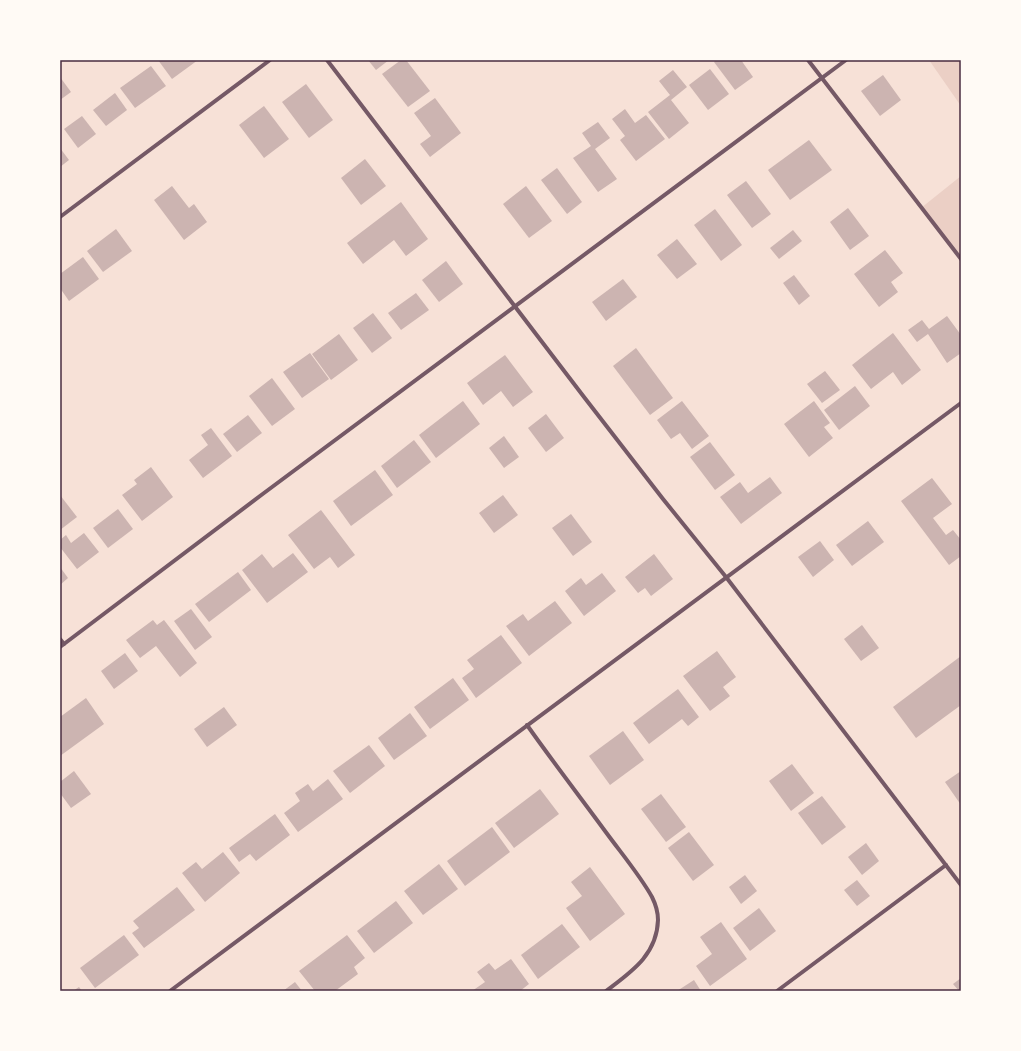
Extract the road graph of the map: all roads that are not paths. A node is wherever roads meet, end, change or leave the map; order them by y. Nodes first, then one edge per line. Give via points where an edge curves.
1 (270, 60) edge
2 (327, 60) edge
3 (808, 60) edge
4 (846, 60) edge
5 (822, 78) junction
6 (60, 218) edge
7 (961, 259) edge
8 (515, 306) junction
9 (961, 403) edge
10 (726, 577) junction
11 (60, 639) edge
12 (62, 646) edge
13 (527, 725) junction
14 (946, 865) junction
15 (961, 885) edge
16 (170, 991) edge
17 (606, 991) edge
18 (777, 991) edge

1 - 6 street
2 - 8 street
3 - 5 street
4 - 5 street
5 - 7 street
5 - 8 street
8 - 10 street via 653,487
8 - 12 street
9 - 10 street
10 - 13 street
10 - 14 street
11 - 12 street
13 - 16 street
13 - 17 street via 629,863 657,908 656,931 647,956
14 - 15 street
14 - 18 street

